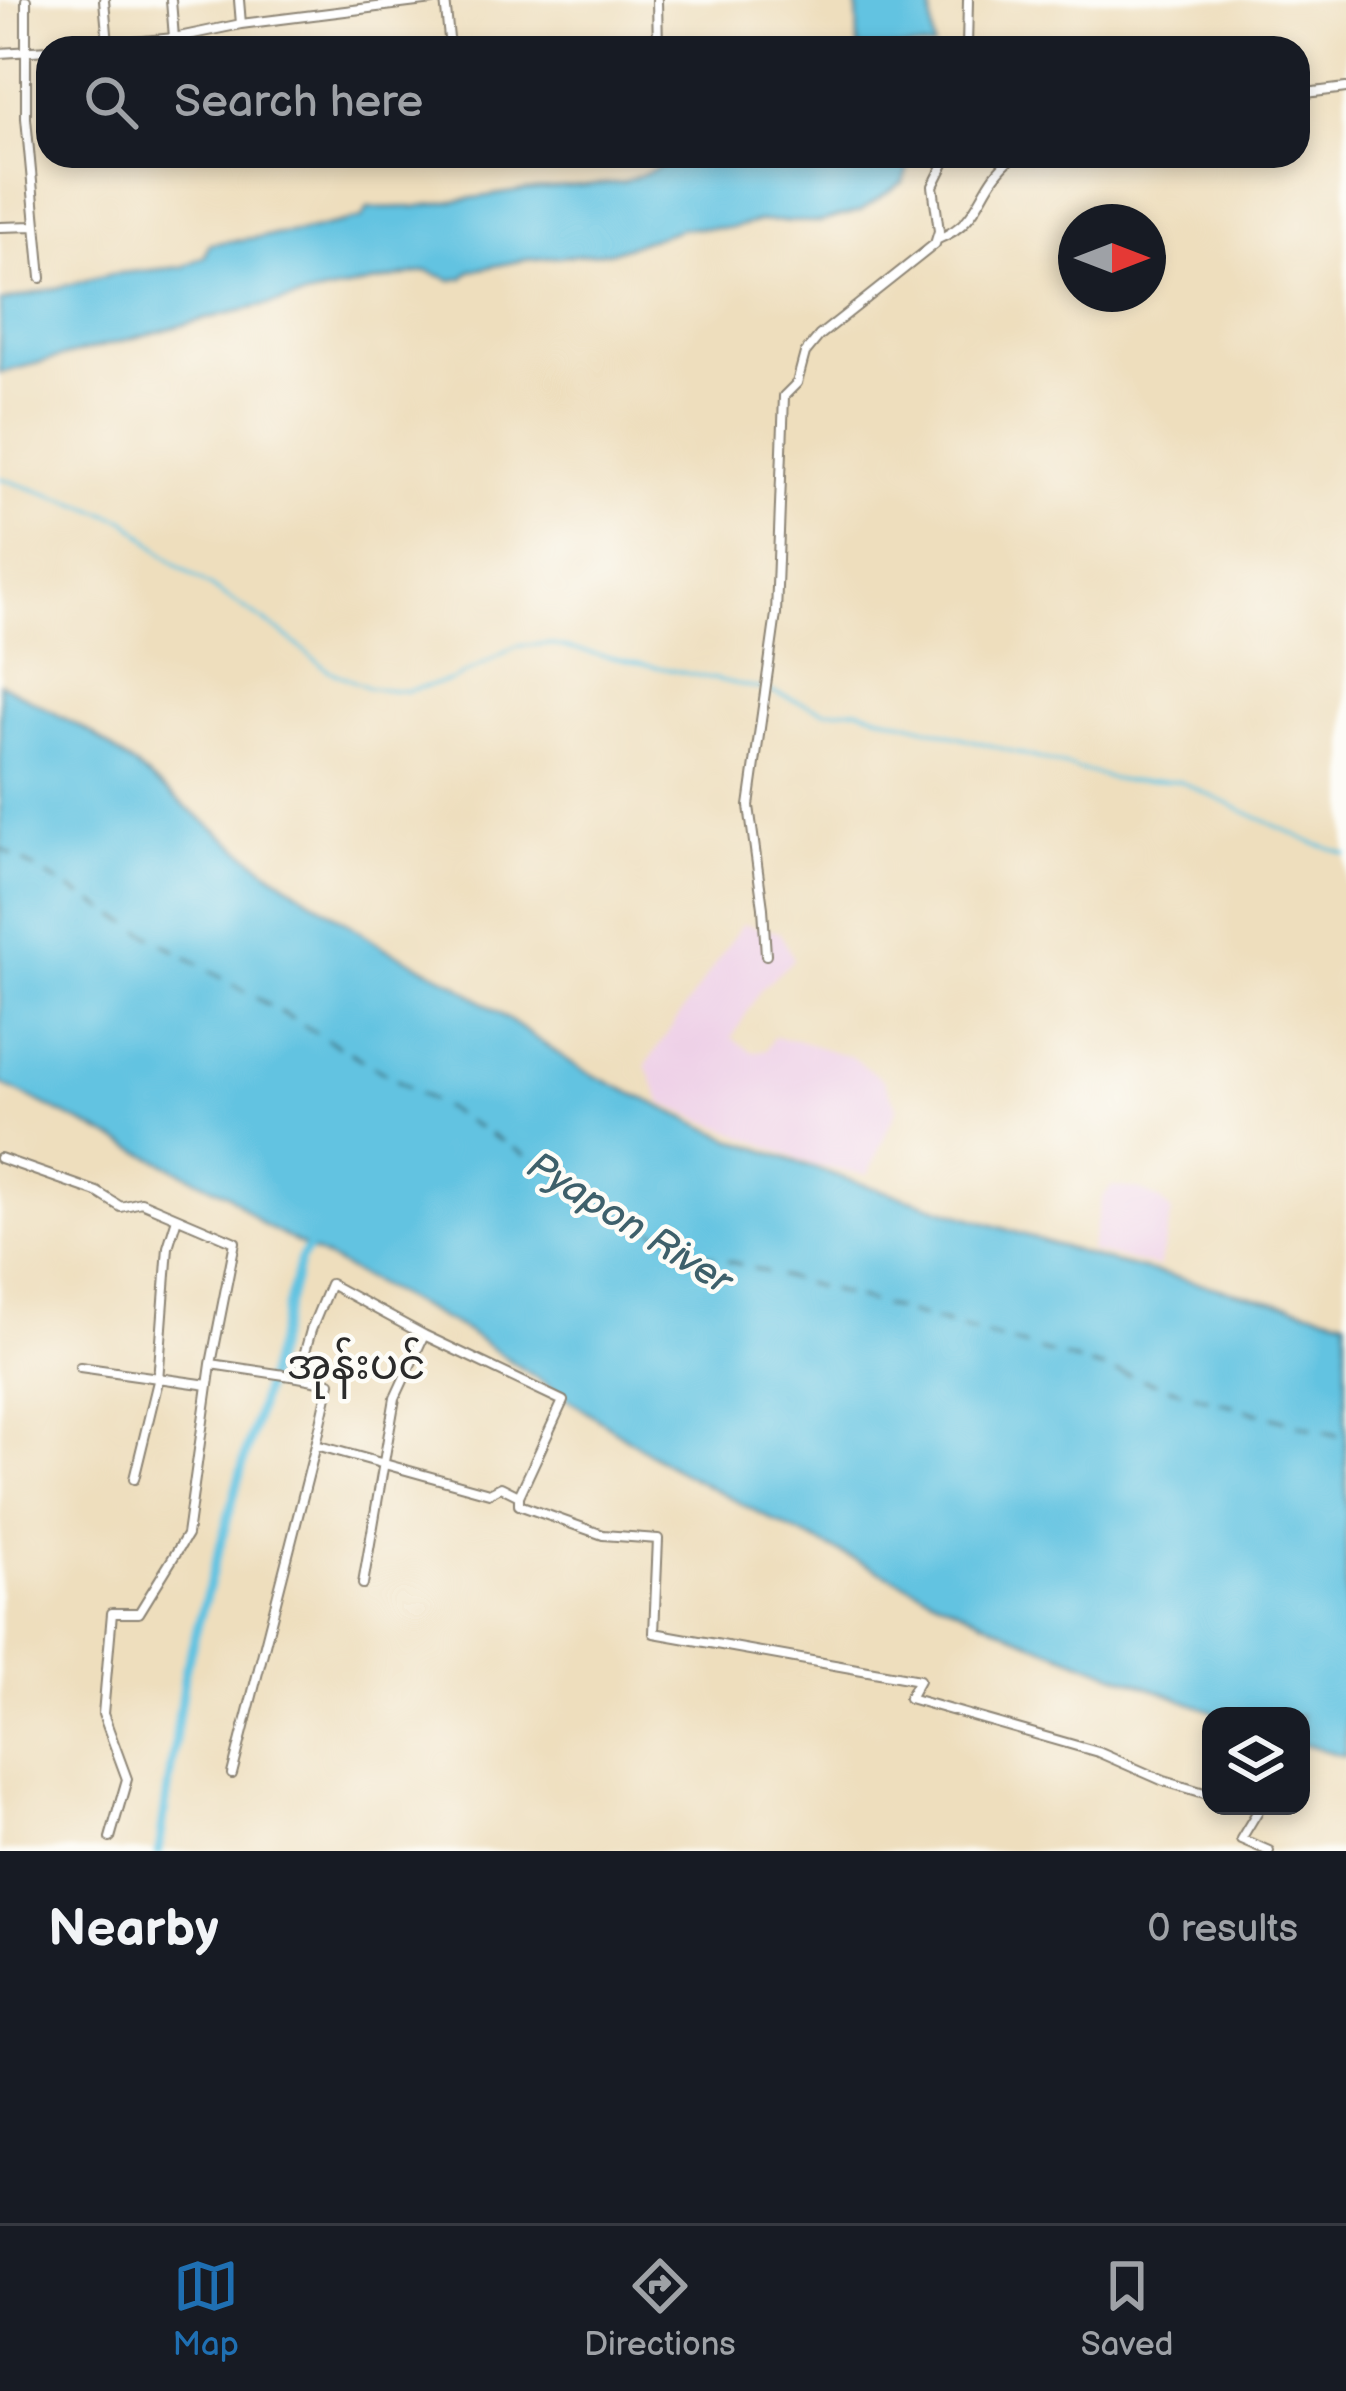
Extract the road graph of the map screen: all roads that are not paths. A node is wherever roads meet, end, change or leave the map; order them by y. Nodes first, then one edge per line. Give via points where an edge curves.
1 (26, 0) edge
2 (104, 0) edge
3 (170, 0) edge
4 (238, 0) edge
5 (309, 0) edge
6 (433, 0) edge
7 (445, 0) edge
8 (657, 0) edge
9 (968, 0) edge
10 (310, 15) junction
11 (241, 24) junction
12 (107, 36) edge
13 (174, 36) edge
14 (184, 36) edge
15 (449, 36) edge
16 (658, 36) edge
17 (967, 36) edge
18 (36, 52) edge
19 (0, 53) edge
20 (26, 53) junction
21 (1346, 88) edge
22 (1310, 92) edge
23 (942, 168) edge
24 (999, 168) edge
25 (34, 226) junction
26 (0, 227) edge
27 (938, 239) junction
28 (41, 278) dead end
29 (766, 955) dead end
30 (0, 1158) edge
31 (177, 1217) junction
32 (424, 1335) junction
33 (211, 1364) junction
34 (80, 1366) dead end
35 (298, 1377) junction
36 (158, 1379) junction
37 (208, 1385) junction
38 (316, 1445) junction
39 (386, 1464) junction
40 (134, 1479) dead end
41 (519, 1496) junction
42 (363, 1584) dead end
43 (232, 1774) dead end
44 (1202, 1792) edge
45 (1255, 1815) edge
46 (110, 1838) dead end
47 (1269, 1851) edge

1 - 20 street
2 - 12 street
3 - 13 street
4 - 11 street
5 - 10 street
6 - 10 street
7 - 15 street
8 - 16 street
9 - 17 street
10 - 11 street
11 - 14 street
18 - 20 street
19 - 20 street
20 - 25 street
21 - 22 street
23 - 27 street via 933,186
24 - 27 street via 970,220
25 - 26 street
25 - 28 street
27 - 29 street via 819,336 786,392 776,614 749,806
30 - 31 street via 121,1207 141,1202
31 - 33 street via 235,1242
31 - 36 street
32 - 35 street via 330,1284
32 - 39 street via 395,1398
32 - 41 street via 563,1401
33 - 35 street
33 - 37 street
34 - 36 street
35 - 38 street via 330,1383
36 - 37 street
36 - 40 street
37 - 46 street via 187,1535 139,1612 112,1612 103,1714 127,1779
38 - 39 street
38 - 43 street
39 - 41 street
39 - 42 street
41 - 44 street via 519,1505 603,1535 658,1539 653,1633 919,1680 909,1698 1098,1752
45 - 47 street via 1241,1839

